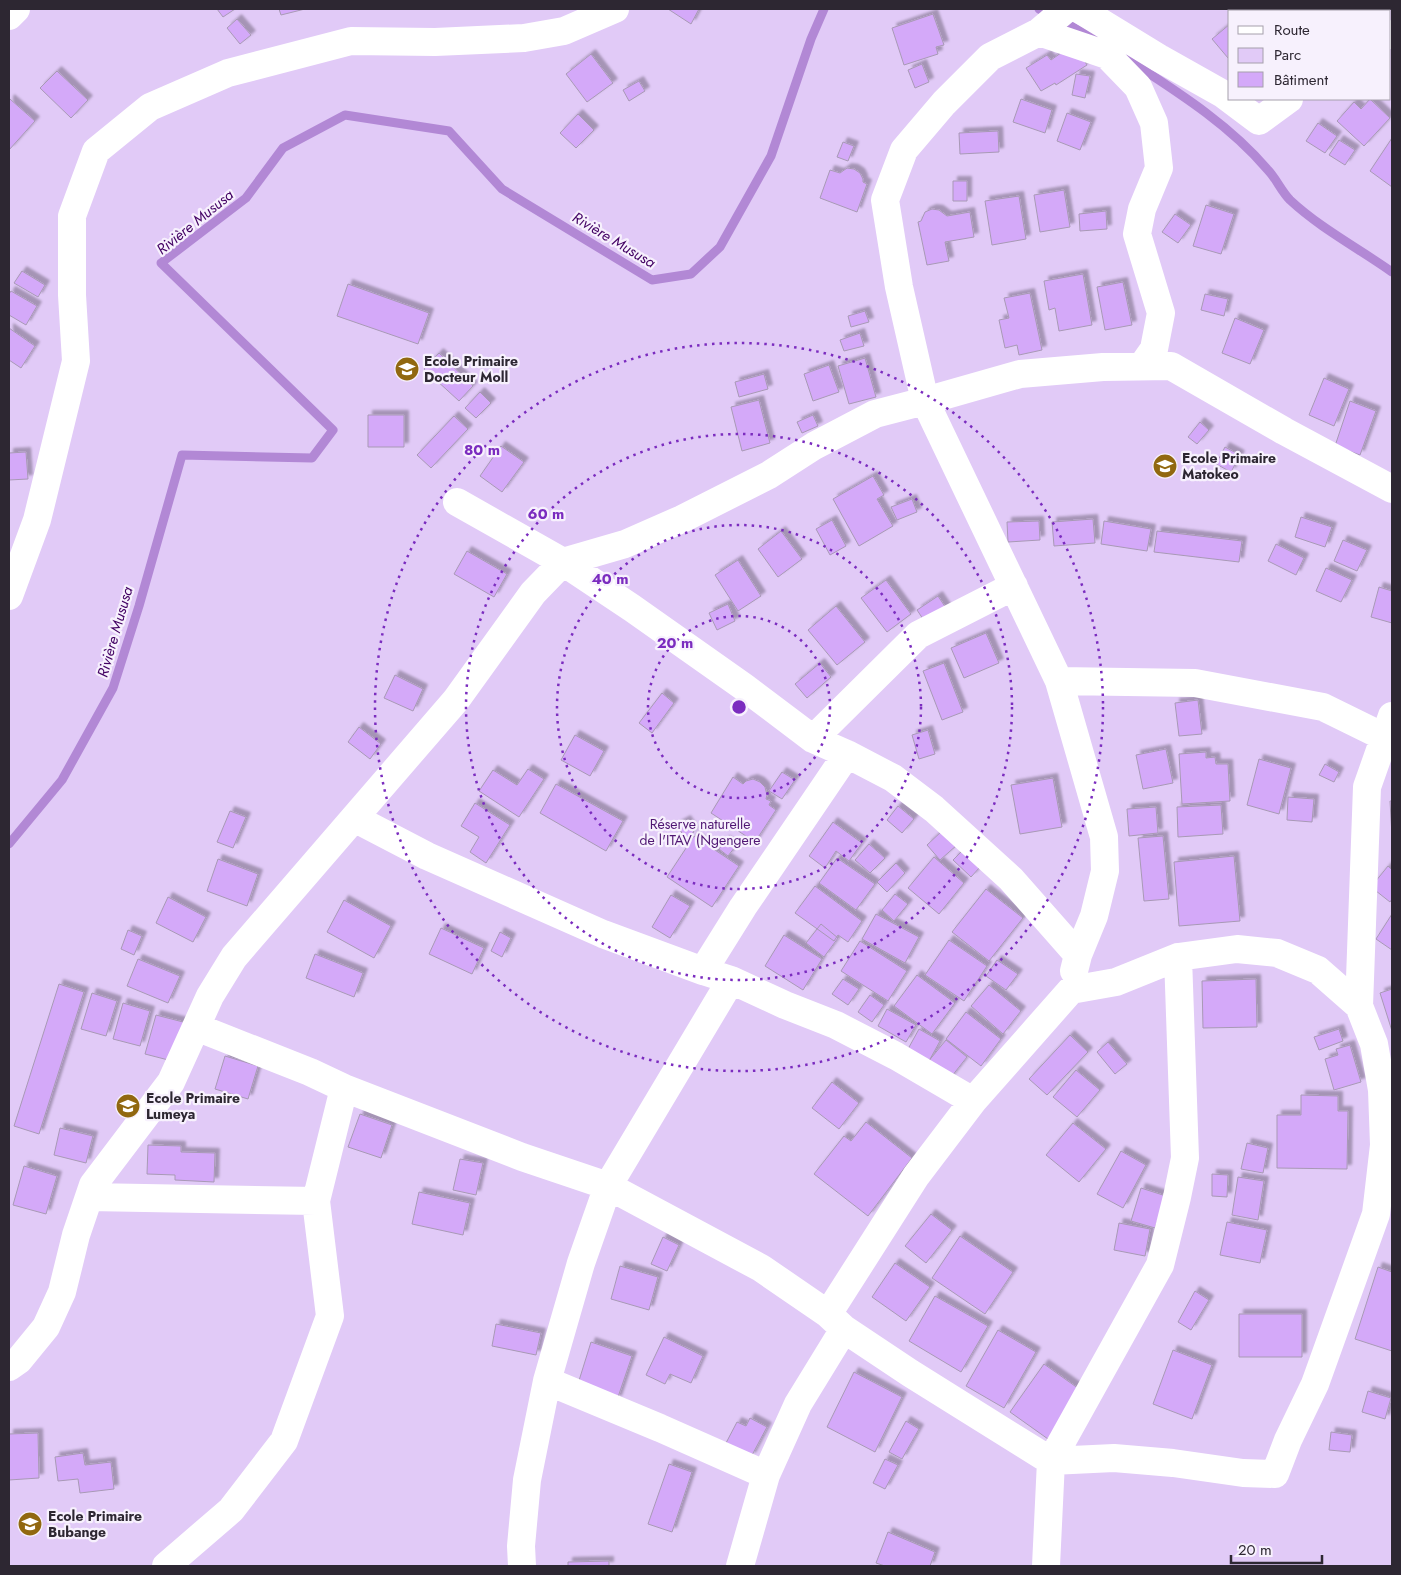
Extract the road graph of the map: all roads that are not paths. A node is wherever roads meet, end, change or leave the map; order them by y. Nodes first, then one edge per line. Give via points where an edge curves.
1 (16, 9) edge
2 (614, 9) edge
3 (1066, 9) edge
4 (1079, 9) edge
5 (9, 16) edge
6 (1039, 32) junction
7 (1228, 98) edge
8 (1231, 100) edge
9 (1287, 100) edge
10 (1142, 366) junction
11 (925, 401) junction
12 (1392, 489) edge
13 (457, 502) dead end
14 (563, 562) junction
15 (1014, 586) junction
16 (9, 596) edge
17 (1059, 681) junction
18 (1389, 732) edge
19 (813, 739) junction
20 (847, 754) junction
21 (354, 818) junction
22 (1078, 955) junction
23 (1178, 957) junction
24 (703, 971) junction
25 (731, 980) junction
26 (1071, 990) junction
27 (1359, 1006) junction
28 (196, 1027) junction
29 (344, 1088) junction
30 (972, 1101) junction
31 (608, 1186) junction
32 (1385, 1194) edge
33 (89, 1197) junction
34 (316, 1200) junction
35 (836, 1321) junction
36 (9, 1368) edge
37 (547, 1381) junction
38 (1051, 1461) junction
39 (766, 1475) junction
40 (166, 1566) edge
41 (522, 1566) edge
42 (740, 1566) edge
43 (1046, 1566) edge

1 - 5 street
2 - 16 street via 564,31 524,38 351,41 228,73 150,107 96,151 72,216 76,361 38,520
3 - 6 street
4 - 7 street
6 - 10 street via 1108,55 1138,87 1154,123 1159,168 1142,209 1137,234 1161,313 1154,349
6 - 11 street via 990,58 944,103 904,150 885,200
8 - 9 street via 1258,121
10 - 11 street via 1020,374
10 - 12 street via 1172,366
11 - 14 street via 875,414 814,446 769,475 682,519 625,544
11 - 15 street
13 - 14 street
14 - 19 street via 744,687
14 - 21 street via 533,593 456,700
15 - 17 street
15 - 19 street via 918,635
17 - 18 street via 1195,683 1323,707
17 - 22 street via 1104,837 1105,871 1094,916
18 - 27 street via 1367,787
19 - 20 street
20 - 22 street via 893,778 934,809 1011,879
20 - 24 street
21 - 24 street via 427,856 603,934
21 - 28 street via 234,957
22 - 26 street
23 - 26 street via 1116,982
23 - 27 street via 1237,949 1277,953 1318,970
23 - 38 street via 1185,1158 1174,1213 1160,1265
24 - 25 street
25 - 30 street via 836,1025
25 - 31 street
26 - 30 street
27 - 32 street via 1374,1044 1382,1090
28 - 29 street
28 - 33 street via 171,1082 93,1185
29 - 31 street via 522,1157
29 - 34 street
30 - 35 street via 916,1176
31 - 35 street via 761,1268
31 - 37 street
32 - 38 street via 1315,1384 1288,1440 1276,1474 1243,1474 1114,1458
33 - 34 street
33 - 36 street via 62,1292 46,1327
34 - 40 street via 330,1316 284,1441 231,1510
35 - 38 street via 910,1373
35 - 39 street
37 - 39 street
37 - 41 street via 527,1480 520,1546
38 - 43 street
39 - 42 street

